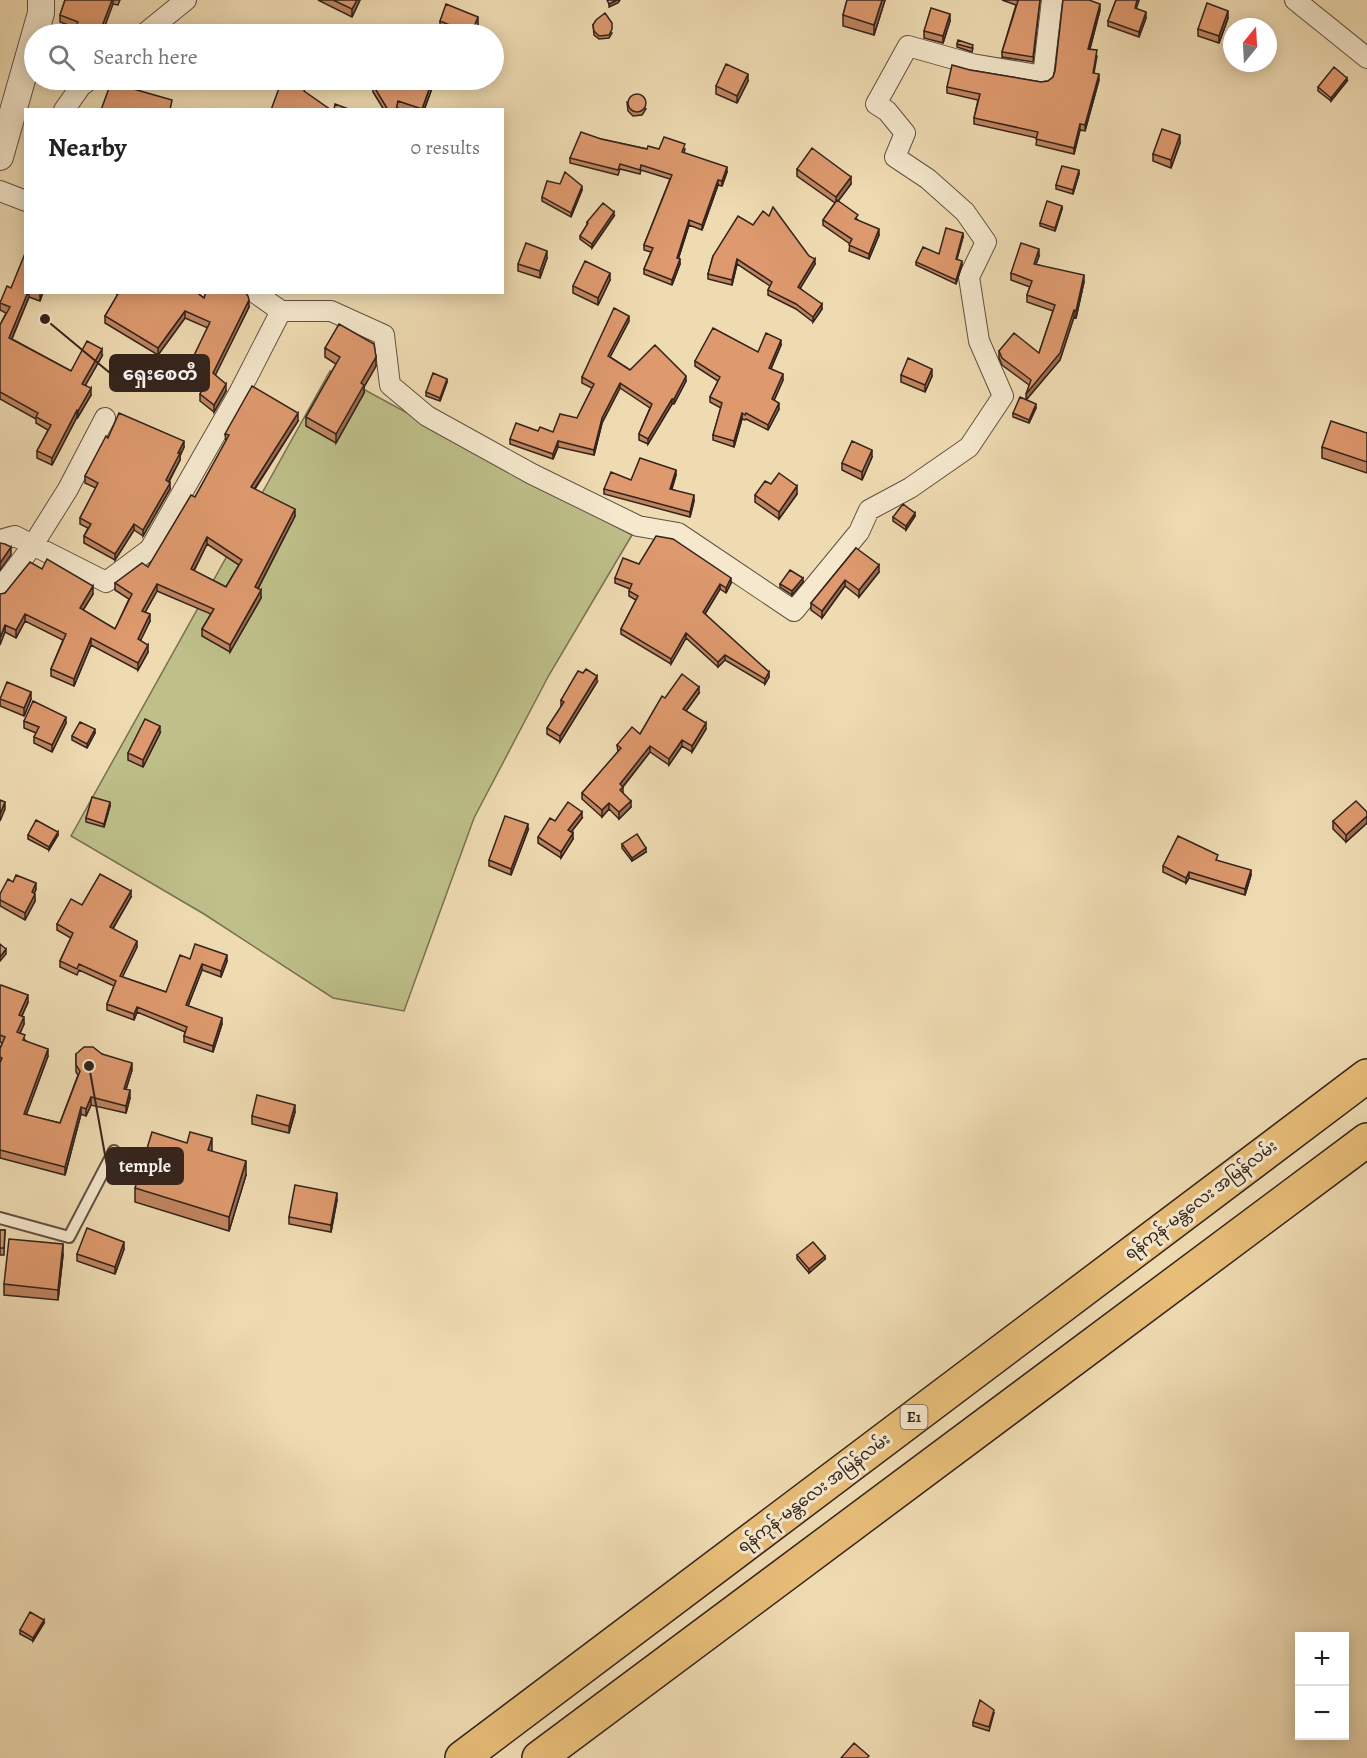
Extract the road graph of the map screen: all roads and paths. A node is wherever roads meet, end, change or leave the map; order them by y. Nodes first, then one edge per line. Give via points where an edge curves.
1 (41, 0) edge
2 (186, 0) edge
3 (1052, 0) edge
4 (1295, 0) edge
5 (39, 24) edge
6 (156, 24) edge
7 (1367, 58) edge
8 (25, 90) edge
9 (78, 90) edge
10 (64, 108) edge
11 (19, 117) edge
12 (0, 157) edge
13 (0, 191) edge
14 (24, 200) edge
15 (257, 294) edge
16 (281, 311) junction
17 (105, 418) dead end
18 (0, 540) edge
19 (33, 545) junction
20 (0, 589) edge
21 (1367, 1076) edge
22 (1367, 1140) edge
23 (114, 1151) dead end
24 (0, 1218) edge
25 (462, 1758) edge
26 (539, 1758) edge

1 - 5 street
2 - 6 street
3 - 16 street via 1043,76 908,46 876,105 887,111 905,133 895,157 928,179 965,212 986,242 969,277 979,341 1003,396 969,447 910,488 869,510 859,532 794,611 678,533 638,526 427,416 390,385 384,335 331,311
4 - 7 street
8 - 11 street
9 - 10 street
11 - 12 street
13 - 14 street
15 - 16 street
16 - 19 street via 150,549 106,582
17 - 19 street
18 - 19 street via 15,536
19 - 20 street
21 - 25 highway, ရန်ကုန်-မန္တလေး အမြန်လမ်း / E1
22 - 26 highway
23 - 24 lane via 69,1237

